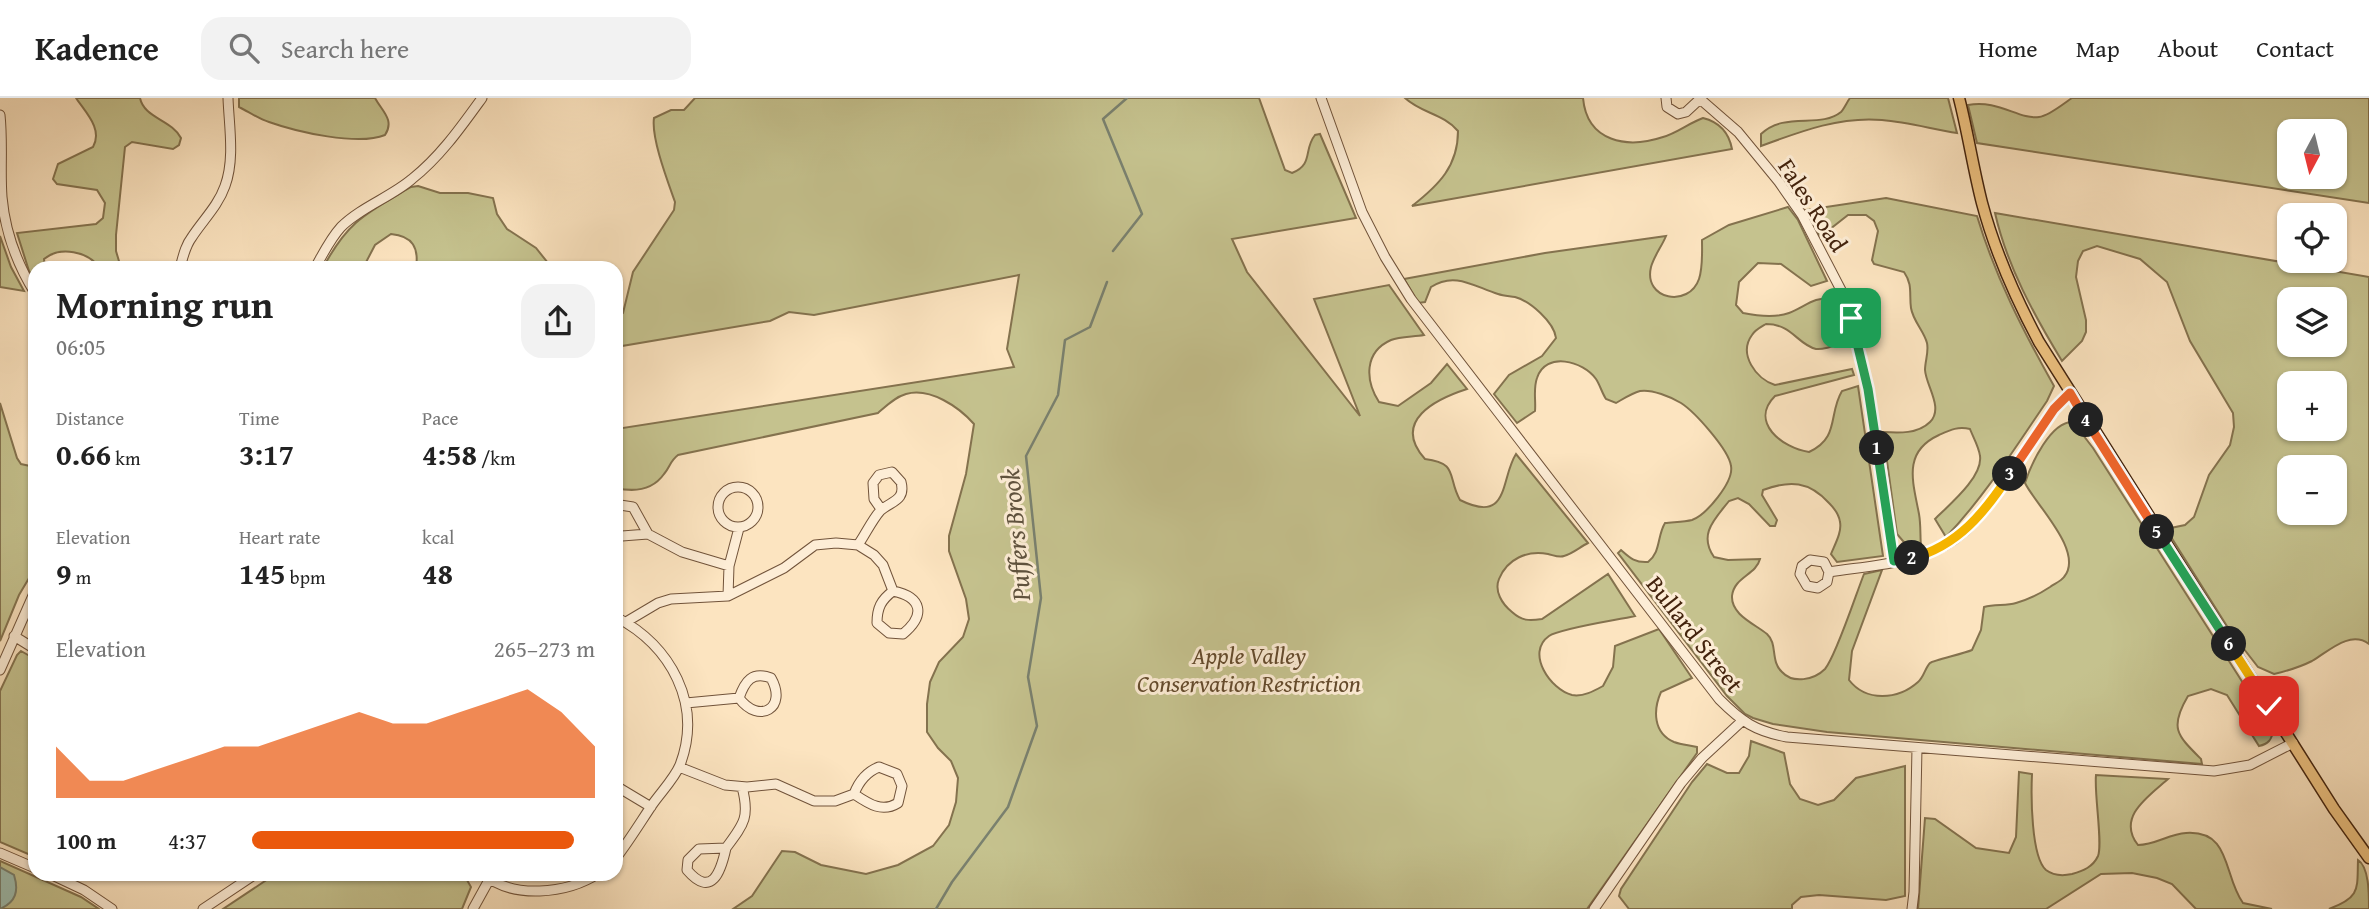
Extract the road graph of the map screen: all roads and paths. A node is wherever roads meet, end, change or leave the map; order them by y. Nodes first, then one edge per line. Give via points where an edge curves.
1 (228, 98) edge
2 (482, 98) edge
3 (1321, 98) edge
4 (1666, 98) edge
5 (1699, 98) edge
6 (1959, 98) edge
7 (0, 115) edge
8 (182, 261) edge
9 (319, 261) edge
10 (28, 278) edge
11 (2070, 393) junction
12 (623, 505) edge
13 (881, 509) dead end
14 (739, 528) junction
15 (648, 534) junction
16 (623, 536) edge
17 (858, 545) junction
18 (1894, 561) junction
19 (729, 566) junction
20 (1829, 572) dead end
21 (893, 591) junction
22 (728, 596) junction
23 (28, 607) edge
24 (623, 620) edge
25 (626, 622) junction
26 (14, 636) junction
27 (28, 645) edge
28 (0, 670) edge
29 (739, 698) junction
30 (686, 703) junction
31 (1742, 721) junction
32 (2293, 743) junction
33 (1917, 748) junction
34 (679, 767) junction
35 (741, 786) junction
36 (623, 790) edge
37 (854, 794) junction
38 (651, 807) junction
39 (623, 848) edge
40 (726, 848) junction
41 (0, 853) edge
42 (2369, 859) edge
43 (28, 865) edge
44 (65, 881) edge
45 (245, 881) edge
46 (484, 881) edge
47 (497, 881) edge
48 (582, 881) edge
49 (112, 909) edge
50 (203, 909) edge
51 (473, 909) edge
52 (1594, 909) edge
53 (1912, 909) edge

1 - 8 street via 226,185 188,243
2 - 9 street via 441,152 412,180 341,227
3 - 31 street, Bullard Street via 1362,212 1411,299 1719,699
4 - 5 street, Fales Road via 1667,107 1678,114 1686,113
5 - 18 street, Fales Road via 1738,132 1779,181 1841,290 1868,389
6 - 11 main road via 2002,264 2028,322
7 - 10 street via 6,226
11 - 18 street via 1972,524 1939,548
11 - 32 main road
12 - 15 street via 634,507
13 - 17 street
14 - 14 street via 758,512 755,496 746,487 723,492 718,505 729,526
14 - 19 street
15 - 16 street
15 - 19 street
17 - 21 street via 883,565
17 - 22 street via 815,545 784,568
18 - 20 street
19 - 22 street
21 - 21 street via 908,594 918,613 915,625 903,634 889,633 877,623 877,610
22 - 25 street via 671,599
23 - 26 street
24 - 25 street
25 - 30 street via 666,659 680,680
26 - 27 street
26 - 28 street
29 - 29 street via 752,676 771,678 777,688 773,707 767,711 746,708
29 - 30 street
30 - 34 street
31 - 33 street, Bullard Street via 1787,737
31 - 52 street via 1681,783
32 - 33 street, Bullard Street via 2250,765 2214,771
32 - 42 main road
33 - 53 street
34 - 35 street via 725,785
34 - 38 street
35 - 37 street via 776,784 820,801
35 - 40 street via 746,802 742,828
36 - 38 street
37 - 37 street via 860,781 879,766 897,774 902,786 898,803 890,808 869,804
38 - 39 street
40 - 40 street via 699,849 688,860 687,870 708,882 720,873
41 - 43 street
44 - 49 street
45 - 50 street
46 - 51 street
47 - 48 street via 510,887 546,890

